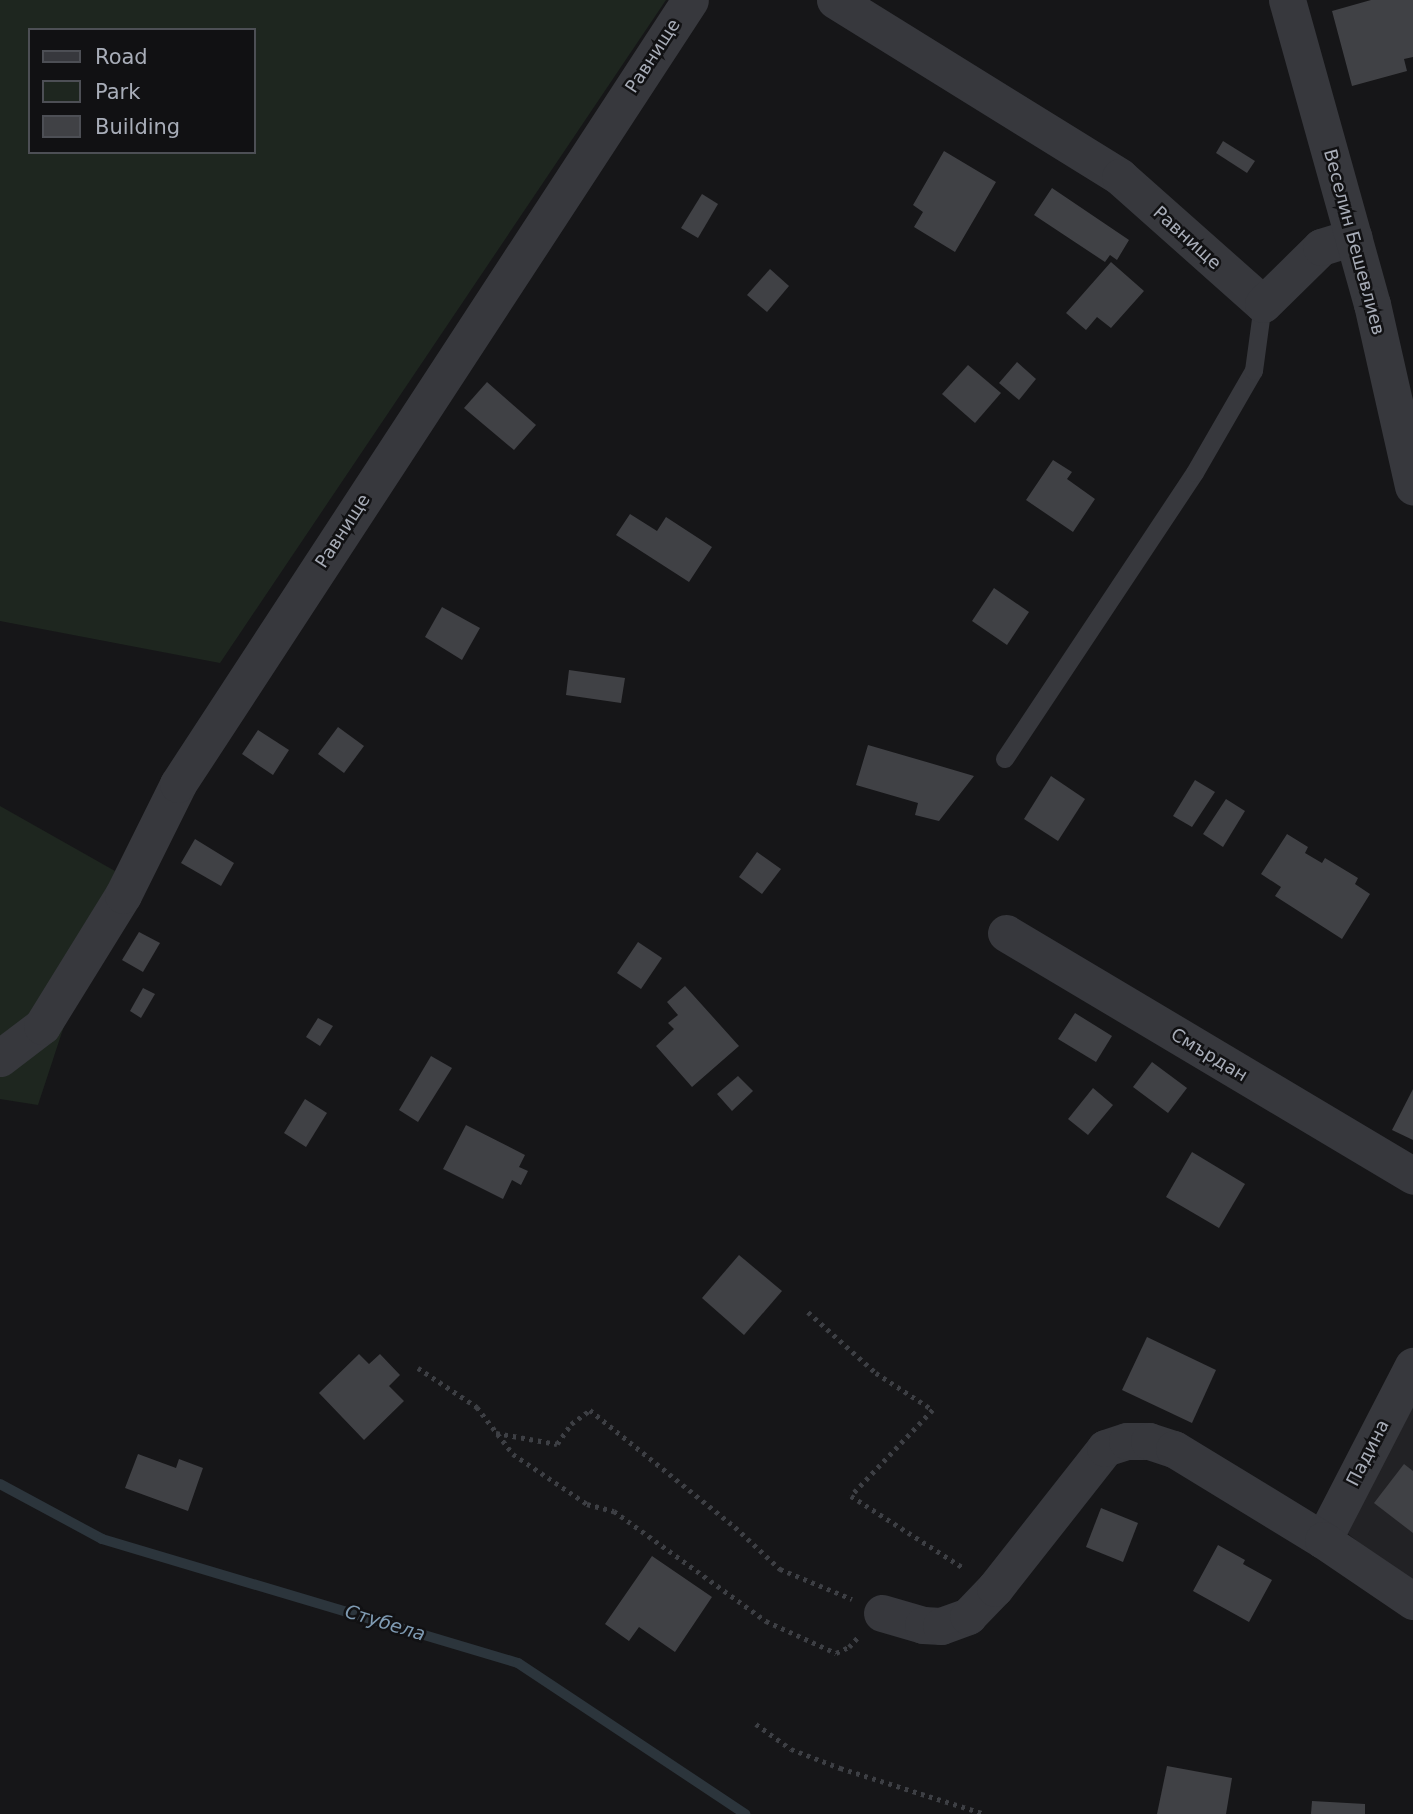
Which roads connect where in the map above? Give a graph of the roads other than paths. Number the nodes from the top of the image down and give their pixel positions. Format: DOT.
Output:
graph roads {
  1 [pos="690,0"];
  2 [pos="835,0"];
  3 [pos="1287,0"];
  4 [pos="1353,237"];
  5 [pos="1263,304"];
  6 [pos="1413,486"];
  7 [pos="1005,759"];
  8 [pos="1006,933"];
  9 [pos="0,1058"];
  10 [pos="1413,1176"];
  11 [pos="1413,1366"];
  12 [pos="1323,1540"];
  13 [pos="1413,1601"];
  14 [pos="882,1614"];
  1 -- 9 [label="street, Равнище"];
  2 -- 5 [label="street, Равнище"];
  3 -- 4 [label="street, Веселин Бешевлиев"];
  4 -- 5 [label="street"];
  4 -- 6 [label="street, Веселин Бешевлиев"];
  5 -- 7 [label="lane"];
  8 -- 10 [label="street, Смърдан"];
  11 -- 12 [label="street, Падина"];
  12 -- 13 [label="street"];
  12 -- 14 [label="street"];
}
